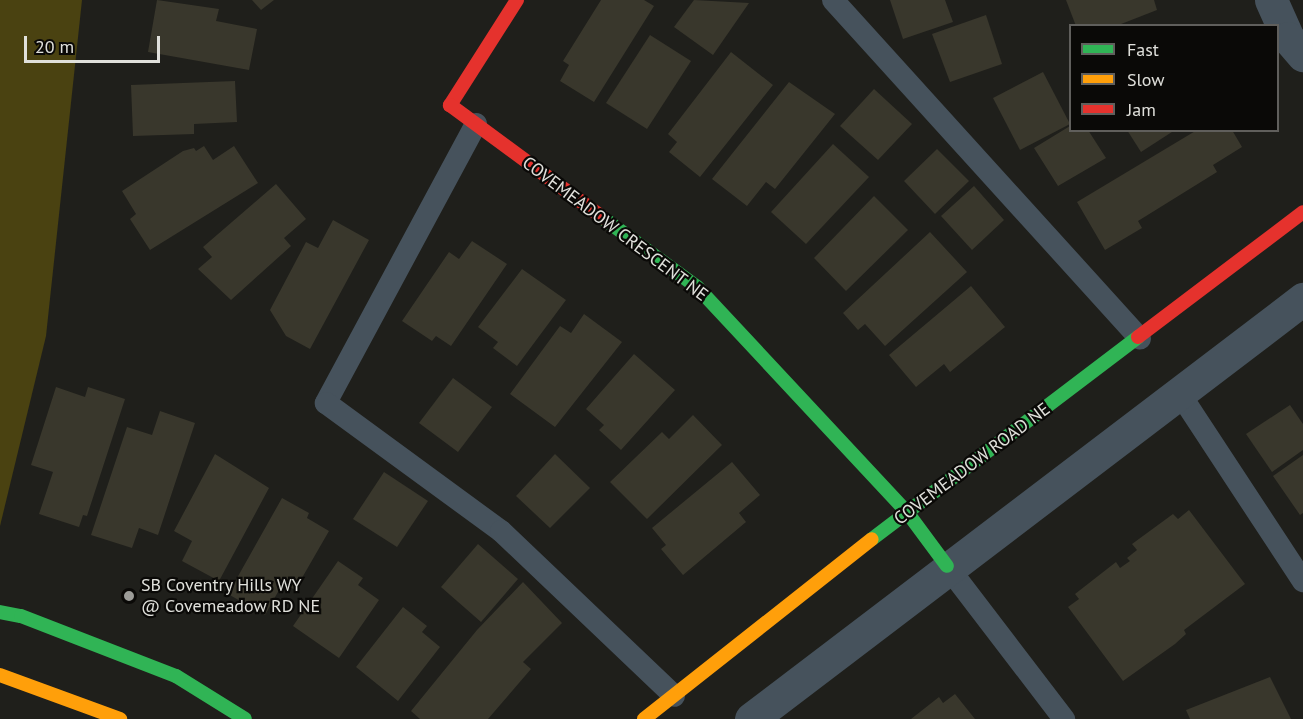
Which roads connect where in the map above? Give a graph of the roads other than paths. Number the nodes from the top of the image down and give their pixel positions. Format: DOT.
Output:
graph roads {
  1 [pos="517,0"];
  2 [pos="834,0"];
  3 [pos="1272,0"];
  4 [pos="1303,55"];
  5 [pos="476,124"];
  6 [pos="1303,212"];
  7 [pos="1303,299"];
  8 [pos="1140,338"];
  9 [pos="1180,394"];
  10 [pos="907,512"];
  11 [pos="947,566"];
  12 [pos="1303,581"];
  13 [pos="0,612"];
  14 [pos="0,675"];
  15 [pos="674,696"];
  16 [pos="120,719"];
  17 [pos="245,719"];
  18 [pos="644,719"];
  19 [pos="751,719"];
  20 [pos="1064,719"];
  1 -- 5 [label="street, COVEMEADOW CRESCENT NE"];
  2 -- 8 [label="lane"];
  3 -- 4 [label="street"];
  5 -- 10 [label="street, COVEMEADOW CRESCENT NE"];
  5 -- 15 [label="lane"];
  6 -- 8 [label="street, COVEMEADOW ROAD NE"];
  7 -- 9 [label="street"];
  8 -- 10 [label="street, COVEMEADOW ROAD NE"];
  9 -- 11 [label="street"];
  9 -- 12 [label="lane"];
  10 -- 11 [label="street, COVEMEADOW CRESCENT NE"];
  10 -- 15 [label="street, COVEMEADOW ROAD NE"];
  11 -- 19 [label="street"];
  11 -- 20 [label="lane"];
  13 -- 17 [label="street"];
  14 -- 16 [label="street"];
  15 -- 18 [label="street, COVEMEADOW ROAD NE"];
}
